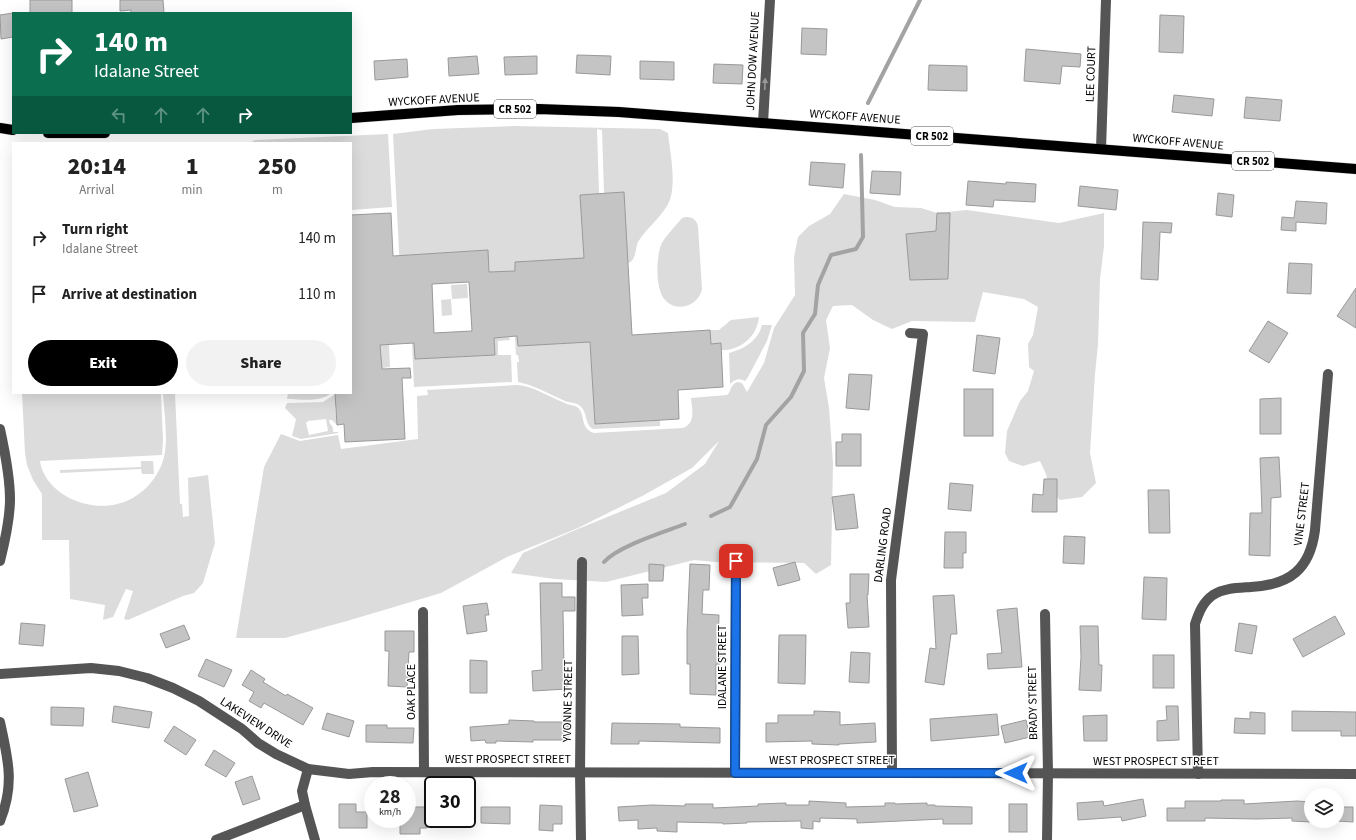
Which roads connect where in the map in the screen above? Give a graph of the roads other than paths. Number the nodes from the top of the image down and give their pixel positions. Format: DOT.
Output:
graph roads {
  1 [pos="770,0"];
  2 [pos="1106,0"];
  3 [pos="352,118"];
  4 [pos="763,123"];
  5 [pos="0,128"];
  6 [pos="12,130"];
  7 [pos="1101,149"];
  8 [pos="1356,169"];
  9 [pos="910,333"];
  10 [pos="1328,374"];
  11 [pos="0,429"];
  12 [pos="0,561"];
  13 [pos="736,561"];
  14 [pos="582,562"];
  15 [pos="423,612"];
  16 [pos="1045,614"];
  17 [pos="0,674"];
  18 [pos="0,722"];
  19 [pos="308,769"];
  20 [pos="424,772"];
  21 [pos="580,773"];
  22 [pos="735,773"];
  23 [pos="892,773"];
  24 [pos="1048,773"];
  25 [pos="1198,774"];
  26 [pos="1356,774"];
  27 [pos="305,806"];
  28 [pos="0,821"];
  29 [pos="216,840"];
  30 [pos="315,840"];
  31 [pos="581,840"];
  32 [pos="1047,840"];
  4 -- 1 [label="street, JOHN DOW AVENUE, one-way"];
  2 -- 7 [label="street, LEE COURT"];
  3 -- 4 [label="main road, WYCKOFF AVENUE / CR 502"];
  4 -- 7 [label="main road, WYCKOFF AVENUE / CR 502"];
  5 -- 6 [label="main road"];
  7 -- 8 [label="main road, WYCKOFF AVENUE / CR 502"];
  9 -- 23 [label="street, DARLING ROAD"];
  10 -- 25 [label="street, VINE STREET"];
  11 -- 12 [label="street"];
  13 -- 22 [label="street, IDALANE STREET"];
  14 -- 21 [label="street, YVONNE STREET"];
  15 -- 20 [label="street, OAK PLACE"];
  16 -- 24 [label="street, BRADY STREET"];
  17 -- 19 [label="street, LAKEVIEW DRIVE"];
  18 -- 28 [label="street"];
  19 -- 20 [label="street, WEST PROSPECT STREET"];
  19 -- 27 [label="street"];
  20 -- 21 [label="street, WEST PROSPECT STREET"];
  21 -- 22 [label="street, WEST PROSPECT STREET"];
  21 -- 31 [label="street, YVONNE STREET"];
  22 -- 23 [label="street, WEST PROSPECT STREET"];
  23 -- 24 [label="street, WEST PROSPECT STREET"];
  24 -- 25 [label="street, WEST PROSPECT STREET"];
  24 -- 32 [label="street, BRADY STREET"];
  25 -- 26 [label="street, WEST PROSPECT STREET"];
  27 -- 29 [label="street"];
  27 -- 30 [label="street"];
}
